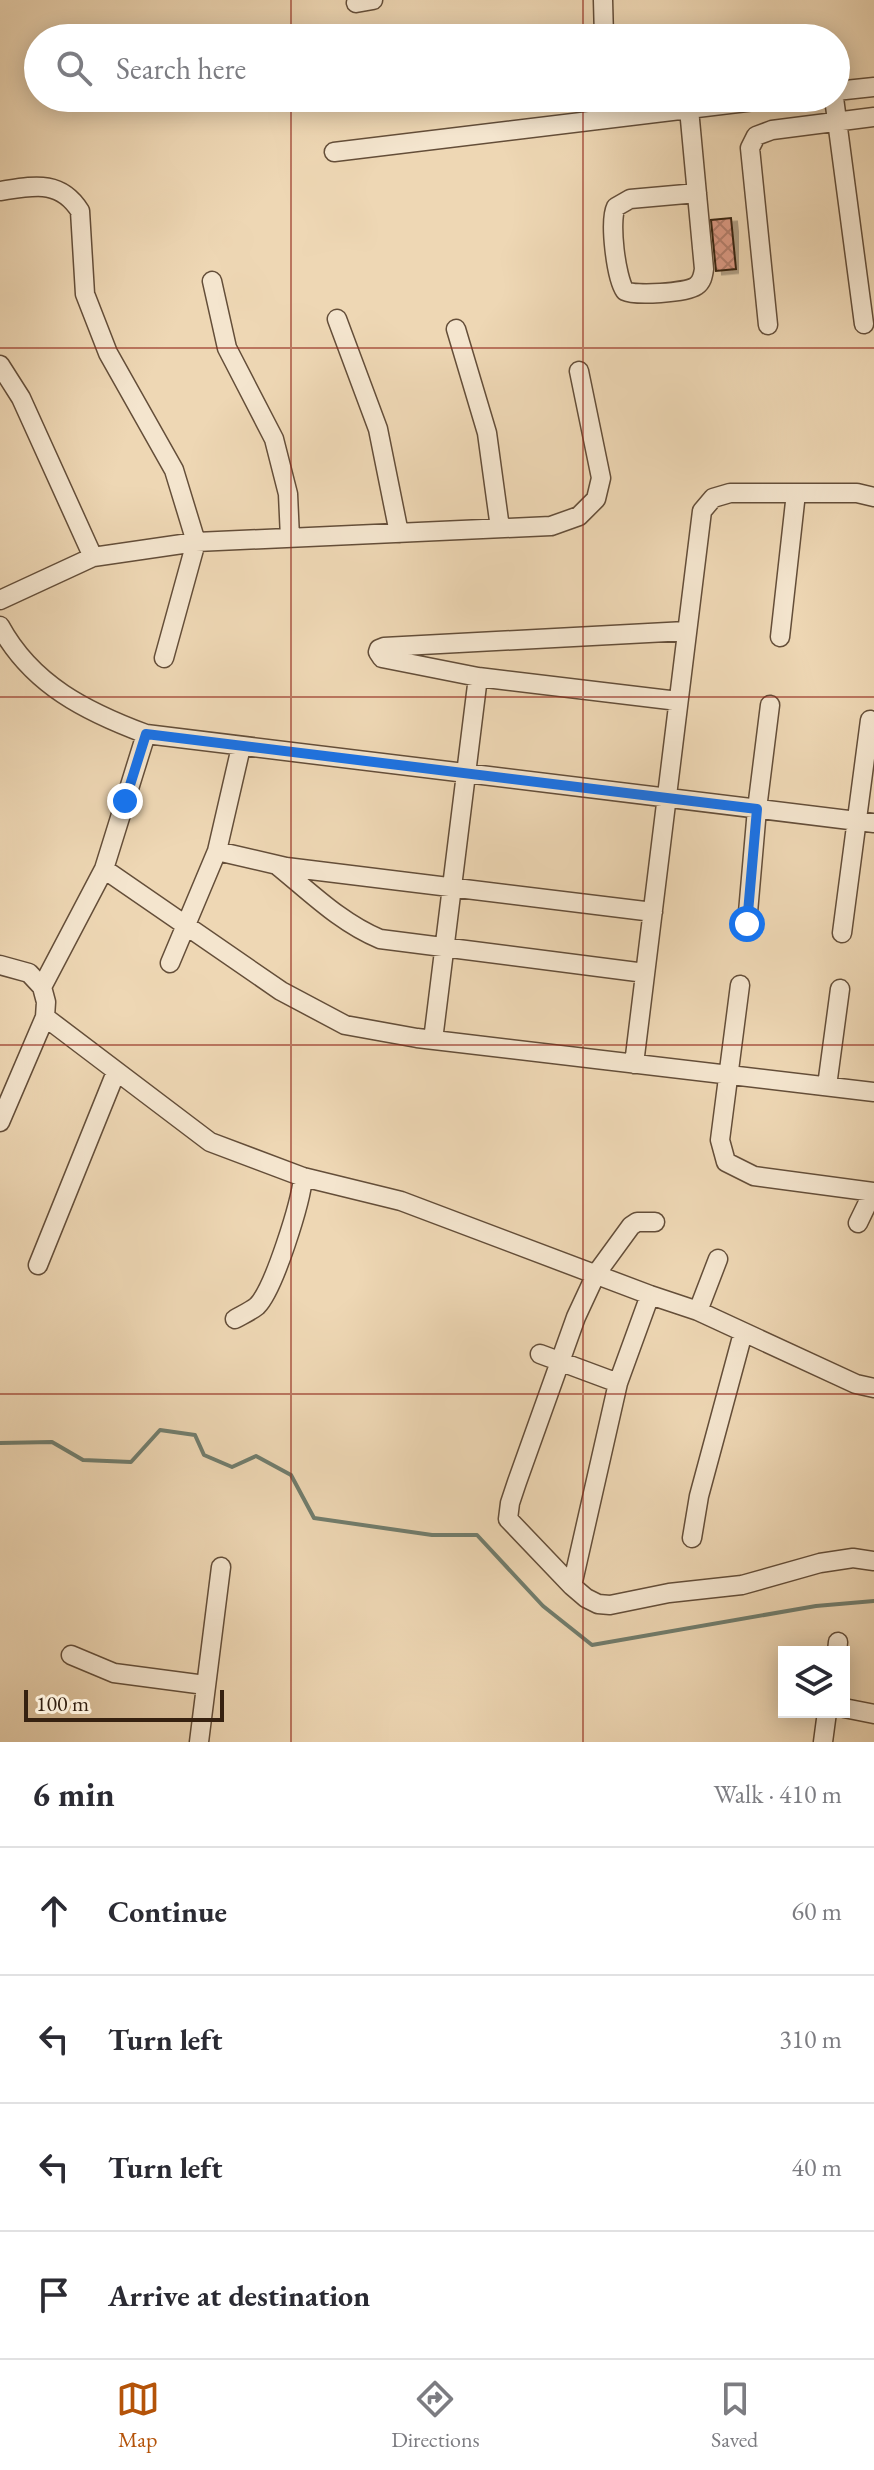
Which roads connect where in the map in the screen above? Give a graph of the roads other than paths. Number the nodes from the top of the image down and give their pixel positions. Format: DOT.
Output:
graph roads {
  1 [pos="603,0"];
  2 [pos="604,24"];
  3 [pos="874,87"];
  4 [pos="850,90"];
  5 [pos="608,112"];
  6 [pos="665,112"];
  7 [pos="689,112"];
  8 [pos="837,112"];
  9 [pos="874,117"];
  10 [pos="608,119"];
  11 [pos="838,120"];
  12 [pos="334,152"];
  13 [pos="0,191"];
  14 [pos="697,193"];
  15 [pos="212,281"];
  16 [pos="337,319"];
  17 [pos="864,324"];
  18 [pos="768,325"];
  19 [pos="456,329"];
  20 [pos="0,365"];
  21 [pos="579,371"];
  22 [pos="796,493"];
  23 [pos="874,497"];
  24 [pos="500,528"];
  25 [pos="399,533"];
  26 [pos="290,538"];
  27 [pos="196,542"];
  28 [pos="93,557"];
  29 [pos="0,600"];
  30 [pos="0,626"];
  31 [pos="686,631"];
  32 [pos="780,637"];
  33 [pos="164,658"];
  34 [pos="478,677"];
  35 [pos="678,701"];
  36 [pos="770,705"];
  37 [pos="870,720"];
  38 [pos="146,734"];
  39 [pos="241,747"];
  40 [pos="466,774"];
  41 [pos="667,798"];
  42 [pos="757,809"];
  43 [pos="866,822"];
  44 [pos="217,851"];
  45 [pos="276,864"];
  46 [pos="104,869"];
  47 [pos="452,887"];
  48 [pos="653,912"];
  49 [pos="747,924"];
  50 [pos="185,925"];
  51 [pos="842,933"];
  52 [pos="444,947"];
  53 [pos="170,963"];
  54 [pos="0,965"];
  55 [pos="645,973"];
  56 [pos="740,985"];
  57 [pos="42,987"];
  58 [pos="840,989"];
  59 [pos="45,1017"];
  60 [pos="433,1040"];
  61 [pos="634,1064"];
  62 [pos="116,1072"];
  63 [pos="729,1075"];
  64 [pos="827,1086"];
  65 [pos="874,1092"];
  66 [pos="0,1122"];
  67 [pos="303,1177"];
  68 [pos="873,1192"];
  69 [pos="655,1222"];
  70 [pos="858,1223"];
  71 [pos="718,1259"];
  72 [pos="38,1265"];
  73 [pos="596,1274"];
  74 [pos="650,1295"];
  75 [pos="698,1311"];
  76 [pos="235,1319"];
  77 [pos="743,1333"];
  78 [pos="540,1354"];
  79 [pos="562,1362"];
  80 [pos="618,1383"];
  81 [pos="874,1388"];
  82 [pos="692,1538"];
  83 [pos="874,1561"];
  84 [pos="221,1567"];
  85 [pos="572,1586"];
  86 [pos="71,1655"];
  87 [pos="205,1685"];
  88 [pos="850,1709"];
  89 [pos="874,1714"];
  90 [pos="826,1718"];
  91 [pos="199,1742"];
  92 [pos="823,1742"];
  1 -- 2 [label="street"];
  3 -- 4 [label="street"];
  5 -- 10 [label="street"];
  6 -- 10 [label="street"];
  7 -- 14 [label="street"];
  8 -- 11 [label="street"];
  9 -- 11 [label="street"];
  10 -- 12 [label="street"];
  11 -- 17 [label="street"];
  11 -- 18 [label="street"];
  13 -- 27 [label="street"];
  14 -- 14 [label="street"];
  15 -- 26 [label="street"];
  16 -- 25 [label="street"];
  19 -- 24 [label="street"];
  20 -- 28 [label="street"];
  21 -- 24 [label="street"];
  22 -- 23 [label="street"];
  22 -- 31 [label="street"];
  22 -- 32 [label="street"];
  24 -- 25 [label="street"];
  25 -- 26 [label="street"];
  26 -- 27 [label="street"];
  27 -- 28 [label="street"];
  27 -- 33 [label="street"];
  28 -- 29 [label="street"];
  30 -- 38 [label="street"];
  31 -- 34 [label="street"];
  31 -- 35 [label="street"];
  34 -- 35 [label="street"];
  34 -- 40 [label="street"];
  35 -- 41 [label="street"];
  36 -- 42 [label="street"];
  37 -- 43 [label="street"];
  38 -- 39 [label="street"];
  38 -- 46 [label="street"];
  39 -- 40 [label="street"];
  39 -- 44 [label="street"];
  40 -- 41 [label="street"];
  40 -- 47 [label="street"];
  41 -- 42 [label="street"];
  41 -- 48 [label="street"];
  42 -- 43 [label="street"];
  42 -- 49 [label="street"];
  43 -- 51 [label="street"];
  44 -- 45 [label="street"];
  44 -- 50 [label="street"];
  45 -- 47 [label="street"];
  45 -- 52 [label="street"];
  46 -- 50 [label="street"];
  46 -- 57 [label="street"];
  47 -- 48 [label="street"];
  47 -- 52 [label="street"];
  48 -- 55 [label="street"];
  50 -- 53 [label="street"];
  50 -- 60 [label="street"];
  52 -- 55 [label="street"];
  52 -- 60 [label="street"];
  54 -- 57 [label="street"];
  55 -- 61 [label="street"];
  56 -- 63 [label="street"];
  57 -- 59 [label="street"];
  58 -- 64 [label="street"];
  59 -- 62 [label="street"];
  59 -- 66 [label="street"];
  60 -- 61 [label="street"];
  61 -- 63 [label="street"];
  62 -- 67 [label="street"];
  62 -- 72 [label="street"];
  63 -- 64 [label="street"];
  63 -- 68 [label="street"];
  64 -- 65 [label="street"];
  67 -- 73 [label="street"];
  67 -- 76 [label="street"];
  68 -- 70 [label="street"];
  69 -- 73 [label="street"];
  71 -- 75 [label="street"];
  73 -- 74 [label="street"];
  73 -- 79 [label="street"];
  74 -- 75 [label="street"];
  74 -- 80 [label="street"];
  75 -- 77 [label="street"];
  77 -- 81 [label="street"];
  77 -- 82 [label="street"];
  78 -- 79 [label="street"];
  79 -- 80 [label="street"];
  79 -- 85 [label="street"];
  80 -- 85 [label="street"];
  83 -- 85 [label="street"];
  84 -- 87 [label="street"];
  86 -- 87 [label="street"];
  87 -- 91 [label="street"];
  88 -- 89 [label="street"];
  90 -- 92 [label="street"];
}
